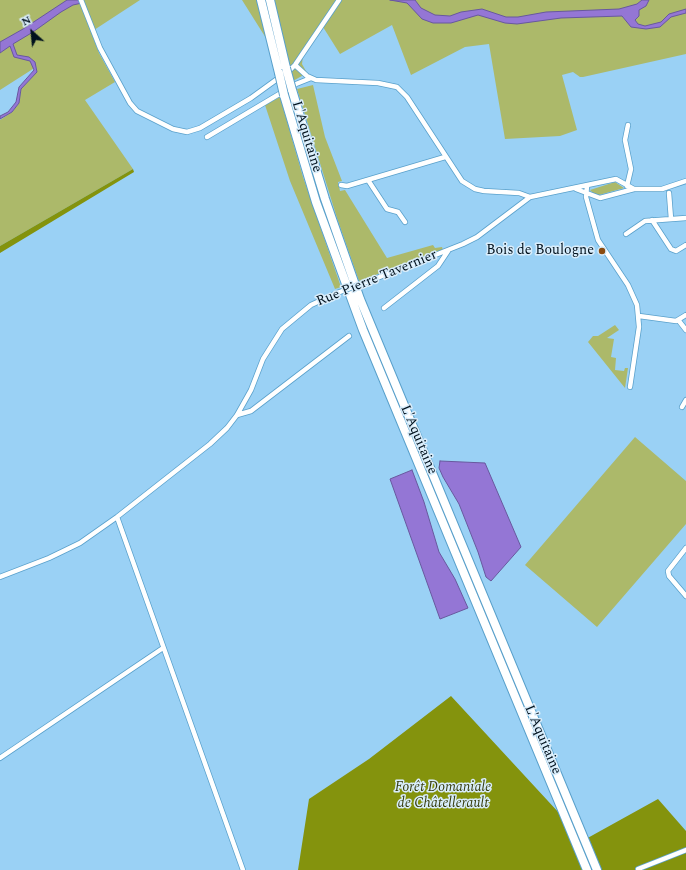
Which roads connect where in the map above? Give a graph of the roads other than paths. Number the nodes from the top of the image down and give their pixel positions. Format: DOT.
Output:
graph roads {
  1 [pos="261,0"];
  2 [pos="270,0"];
  3 [pos="339,0"];
  4 [pos="82,2"];
  5 [pos="295,65"];
  6 [pos="311,78"];
  7 [pos="628,125"];
  8 [pos="207,137"];
  9 [pos="445,158"];
  10 [pos="368,180"];
  11 [pos="686,181"];
  12 [pos="627,184"];
  13 [pos="341,185"];
  14 [pos="587,186"];
  15 [pos="575,189"];
  16 [pos="634,189"];
  17 [pos="625,191"];
  18 [pos="586,193"];
  19 [pos="669,194"];
  20 [pos="530,197"];
  21 [pos="686,218"];
  22 [pos="671,219"];
  23 [pos="652,220"];
  24 [pos="405,222"];
  25 [pos="626,234"];
  26 [pos="686,245"];
  27 [pos="448,251"];
  28 [pos="384,308"];
  29 [pos="686,315"];
  30 [pos="639,316"];
  31 [pos="679,321"];
  32 [pos="686,330"];
  33 [pos="349,336"];
  34 [pos="630,388"];
  35 [pos="686,400"];
  36 [pos="682,407"];
  37 [pos="237,415"];
  38 [pos="117,517"];
  39 [pos="686,548"];
  40 [pos="0,577"];
  41 [pos="686,596"];
  42 [pos="163,648"];
  43 [pos="0,758"];
  44 [pos="686,850"];
  45 [pos="638,869"];
  46 [pos="243,870"];
  47 [pos="587,870"];
  48 [pos="597,870"];
  1 -- 47 [label="highway, L'Aquitaine, bridge"];
  2 -- 48 [label="highway, L'Aquitaine, bridge"];
  3 -- 5 [label="street"];
  4 -- 5 [label="street"];
  5 -- 6 [label="street"];
  6 -- 8 [label="street"];
  6 -- 9 [label="street"];
  7 -- 12 [label="street"];
  9 -- 10 [label="street"];
  9 -- 20 [label="street"];
  10 -- 13 [label="street"];
  10 -- 24 [label="street"];
  11 -- 16 [label="street"];
  12 -- 14 [label="street, Rue Pierre Tavernier"];
  12 -- 16 [label="street, Rue Pierre Tavernier"];
  12 -- 17 [label="street"];
  14 -- 15 [label="street, Rue Pierre Tavernier"];
  14 -- 18 [label="street"];
  15 -- 18 [label="street"];
  15 -- 20 [label="street, Rue Pierre Tavernier"];
  16 -- 17 [label="street"];
  17 -- 18 [label="street"];
  18 -- 30 [label="street"];
  19 -- 22 [label="street"];
  20 -- 27 [label="street, Rue Pierre Tavernier"];
  21 -- 22 [label="street"];
  22 -- 23 [label="street"];
  23 -- 25 [label="street"];
  23 -- 26 [label="street"];
  27 -- 28 [label="street"];
  27 -- 37 [label="street, Rue Pierre Tavernier, bridge"];
  29 -- 31 [label="street"];
  30 -- 31 [label="street"];
  30 -- 34 [label="street"];
  31 -- 32 [label="street"];
  33 -- 37 [label="street"];
  35 -- 36 [label="street"];
  37 -- 38 [label="street, Rue Pierre Tavernier"];
  38 -- 40 [label="street, Rue Pierre Tavernier"];
  38 -- 42 [label="street"];
  39 -- 41 [label="street"];
  42 -- 43 [label="street"];
  42 -- 46 [label="street"];
  44 -- 45 [label="street"];
}
